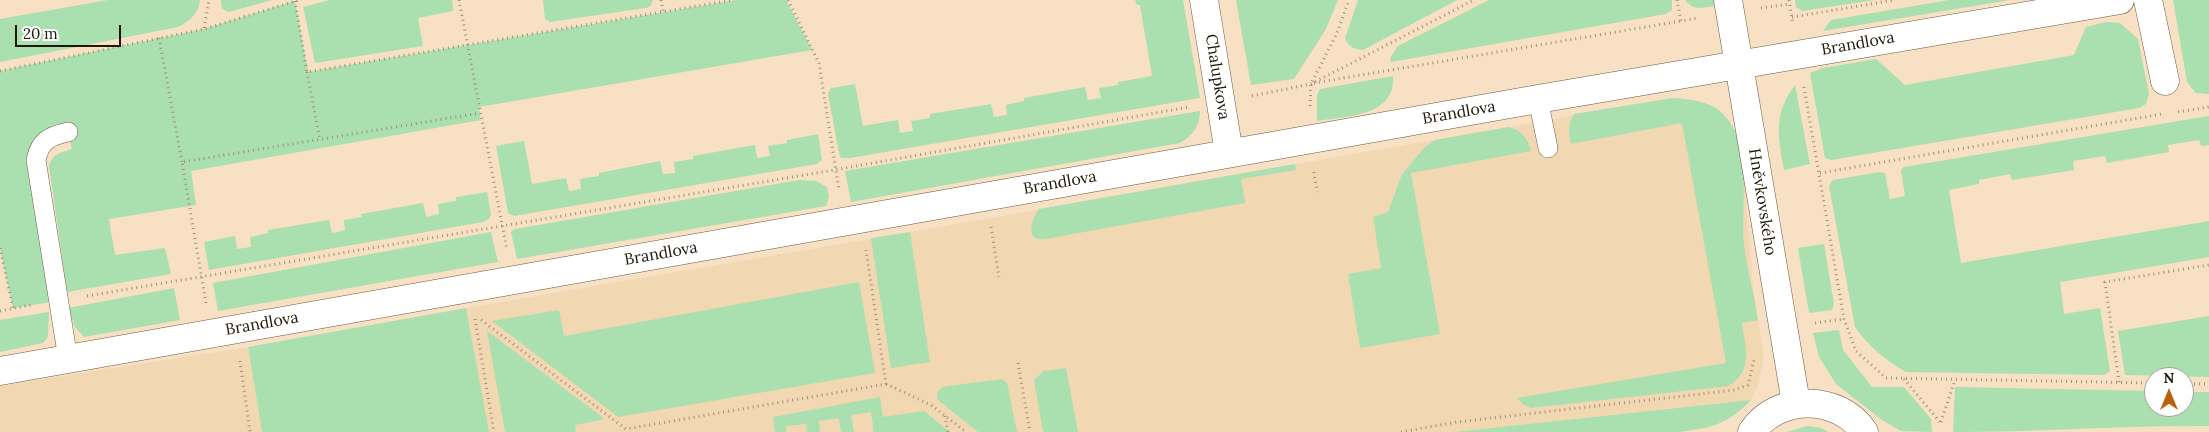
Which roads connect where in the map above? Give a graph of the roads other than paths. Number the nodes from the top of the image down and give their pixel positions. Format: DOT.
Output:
graph roads {
  1 [pos="1204,0"];
  2 [pos="1728,0"];
  3 [pos="2120,0"];
  4 [pos="2148,0"];
  5 [pos="1739,66"];
  6 [pos="2165,80"];
  7 [pos="1538,99"];
  8 [pos="68,132"];
  9 [pos="1548,148"];
  10 [pos="1229,153"];
  11 [pos="68,359"];
  12 [pos="0,371"];
  13 [pos="1796,403"];
  14 [pos="1752,432"];
  15 [pos="1864,432"];
  1 -- 10 [label="street, Chalupkova"];
  2 -- 5 [label="street, Hněvkovského"];
  3 -- 5 [label="street, Brandlova"];
  4 -- 6 [label="street"];
  5 -- 7 [label="street, Brandlova"];
  5 -- 13 [label="street, Hněvkovského"];
  7 -- 9 [label="lane"];
  7 -- 10 [label="street, Brandlova"];
  8 -- 11 [label="lane"];
  10 -- 11 [label="street, Brandlova"];
  11 -- 12 [label="street, Brandlova"];
  13 -- 14 [label="street"];
  13 -- 15 [label="street"];
}
